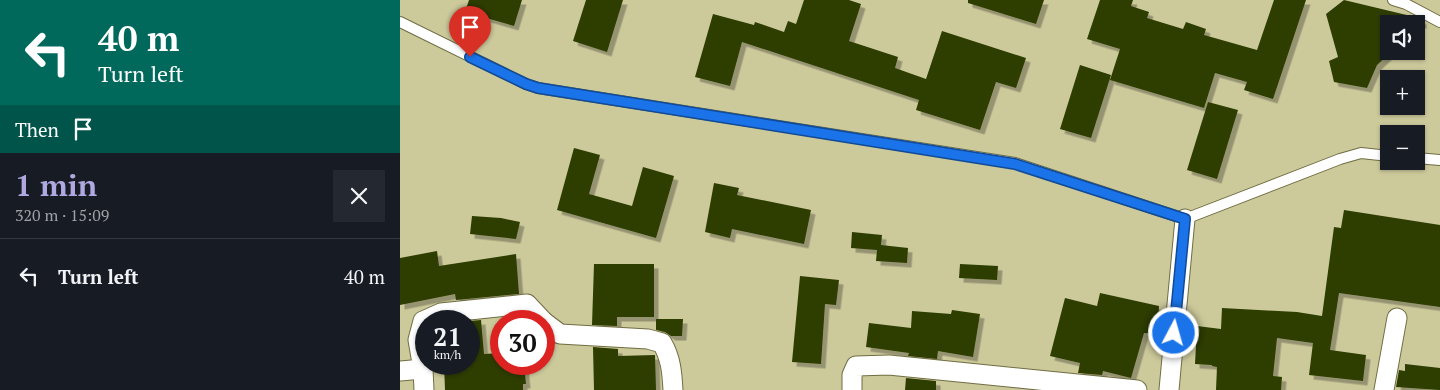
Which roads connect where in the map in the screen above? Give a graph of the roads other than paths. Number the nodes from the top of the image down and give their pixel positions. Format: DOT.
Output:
graph roads {
  1 [pos="1393,0"];
  2 [pos="400,22"];
  3 [pos="1440,22"];
  4 [pos="1380,155"];
  5 [pos="1425,159"];
  6 [pos="1440,160"];
  7 [pos="1185,219"];
  8 [pos="469,310"];
  9 [pos="532,310"];
  10 [pos="1398,318"];
  11 [pos="555,330"];
  12 [pos="415,370"];
  13 [pos="400,371"];
  14 [pos="423,375"];
  15 [pos="424,390"];
  16 [pos="672,390"];
  17 [pos="852,390"];
  18 [pos="1137,390"];
  19 [pos="1169,390"];
  20 [pos="1384,390"];
  1 -- 3 [label="lane"];
  2 -- 7 [label="lane"];
  4 -- 7 [label="lane"];
  5 -- 6 [label="lane"];
  7 -- 19 [label="street"];
  8 -- 9 [label="street"];
  10 -- 20 [label="street"];
  11 -- 16 [label="street"];
  12 -- 13 [label="street"];
  14 -- 15 [label="street"];
  17 -- 18 [label="street"];
}
